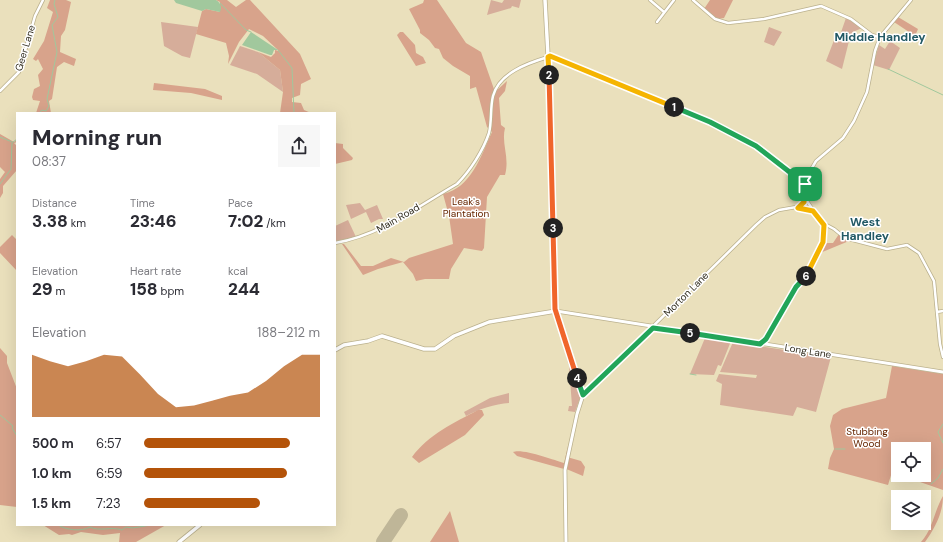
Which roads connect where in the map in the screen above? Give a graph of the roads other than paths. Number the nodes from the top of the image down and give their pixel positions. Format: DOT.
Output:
graph roads {
  1 [pos="43,0"];
  2 [pos="545,0"];
  3 [pos="650,0"];
  4 [pos="674,0"];
  5 [pos="693,0"];
  6 [pos="911,0"];
  7 [pos="664,12"];
  8 [pos="657,22"];
  9 [pos="874,36"];
  10 [pos="880,37"];
  11 [pos="876,45"];
  12 [pos="548,57"];
  13 [pos="0,91"];
  14 [pos="805,184"];
  15 [pos="805,198"];
  16 [pos="798,208"];
  17 [pos="813,211"];
  18 [pos="824,225"];
  19 [pos="336,243"];
  20 [pos="556,311"];
  21 [pos="943,311"];
  22 [pos="937,312"];
  23 [pos="653,328"];
  24 [pos="766,339"];
  25 [pos="760,344"];
  26 [pos="766,345"];
  27 [pos="336,349"];
  28 [pos="943,356"];
  29 [pos="943,372"];
  30 [pos="583,395"];
  31 [pos="199,526"];
  32 [pos="180,542"];
  33 [pos="566,542"];
  1 -- 13 [label="street, Geer Lane"];
  2 -- 12 [label="main road"];
  3 -- 7 [label="street"];
  4 -- 7 [label="street"];
  5 -- 9 [label="street"];
  6 -- 10 [label="street"];
  7 -- 8 [label="street"];
  9 -- 10 [label="street"];
  9 -- 11 [label="street"];
  10 -- 11 [label="street"];
  11 -- 14 [label="street"];
  12 -- 14 [label="street"];
  12 -- 19 [label="street, Main Road"];
  12 -- 20 [label="main road"];
  14 -- 15 [label="street"];
  15 -- 16 [label="street"];
  15 -- 17 [label="street"];
  16 -- 17 [label="street, Morton Lane"];
  16 -- 23 [label="street, Morton Lane"];
  17 -- 18 [label="street"];
  18 -- 22 [label="street"];
  18 -- 24 [label="street"];
  20 -- 23 [label="street, Long Lane"];
  20 -- 27 [label="main road"];
  20 -- 30 [label="street"];
  21 -- 22 [label="street"];
  22 -- 28 [label="street"];
  23 -- 25 [label="street, Long Lane"];
  23 -- 30 [label="street, Morton Lane"];
  24 -- 25 [label="street"];
  24 -- 26 [label="street"];
  25 -- 26 [label="street, Long Lane"];
  26 -- 29 [label="street, Long Lane"];
  30 -- 33 [label="street"];
  31 -- 32 [label="main road"];
}
